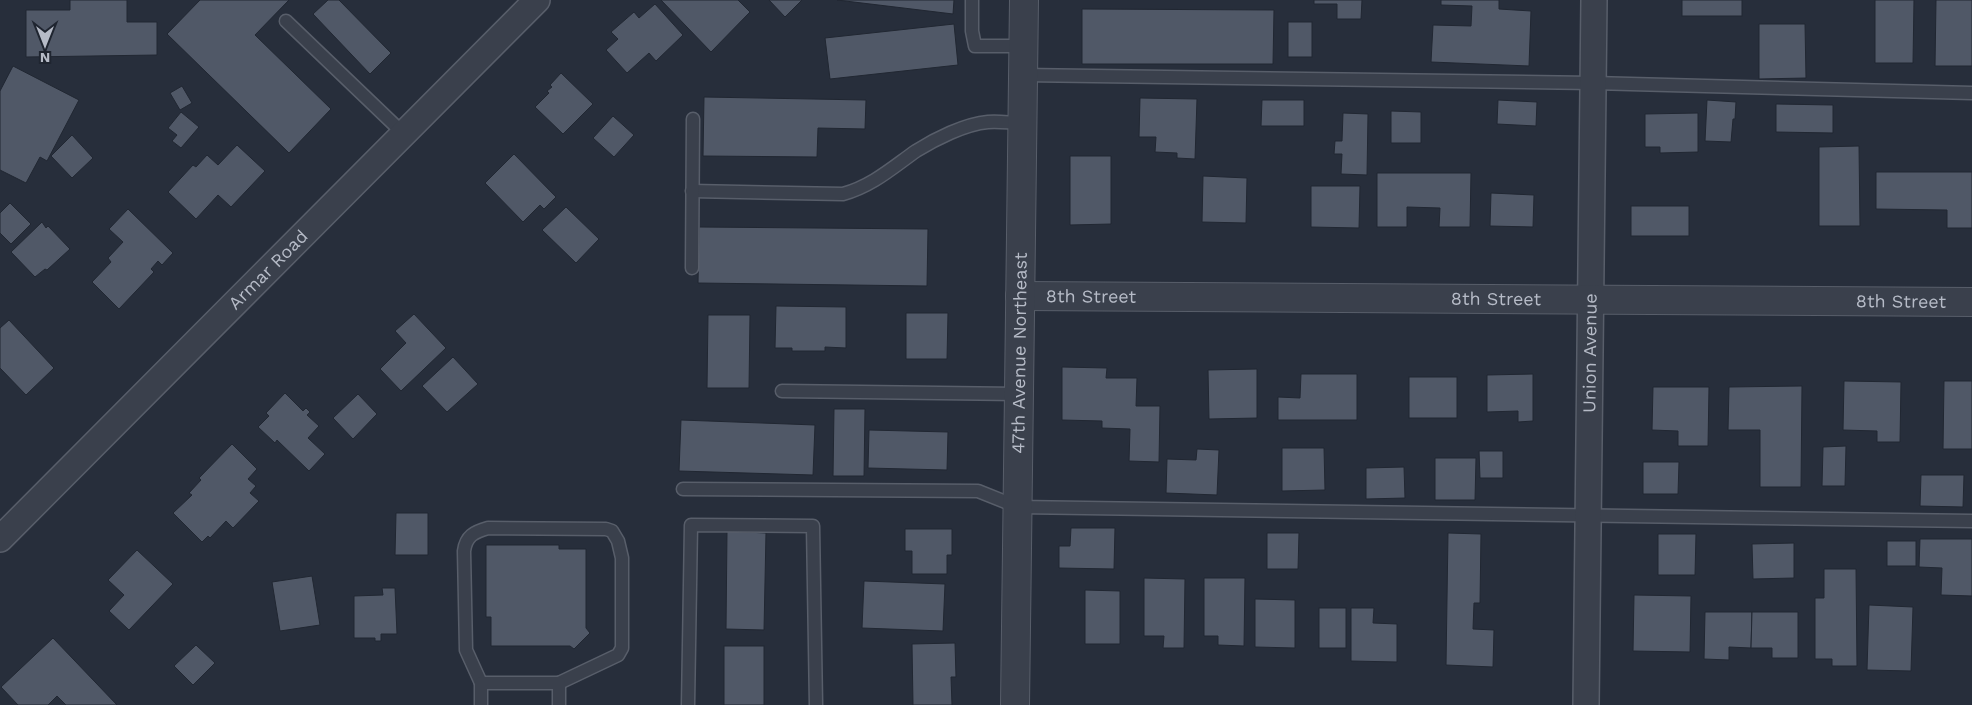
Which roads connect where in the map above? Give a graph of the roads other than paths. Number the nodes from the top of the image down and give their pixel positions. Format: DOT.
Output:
graph roads {
  1 [pos="972,0"];
  2 [pos="1024,0"];
  3 [pos="1594,0"];
  4 [pos="532,2"];
  5 [pos="286,21"];
  6 [pos="1023,46"];
  7 [pos="1023,75"];
  8 [pos="1593,83"];
  9 [pos="1972,94"];
  10 [pos="693,119"];
  11 [pos="1022,123"];
  12 [pos="404,134"];
  13 [pos="692,191"];
  14 [pos="692,268"];
  15 [pos="1020,296"];
  16 [pos="1591,298"];
  17 [pos="1972,302"];
  18 [pos="782,390"];
  19 [pos="1019,394"];
  20 [pos="683,489"];
  21 [pos="1018,507"];
  22 [pos="1588,516"];
  23 [pos="1972,521"];
  24 [pos="0,539"];
  25 [pos="481,683"];
  26 [pos="559,683"];
  27 [pos="481,705"];
  28 [pos="559,705"];
  29 [pos="688,705"];
  30 [pos="816,705"];
  31 [pos="1015,705"];
  32 [pos="1586,705"];
  1 -- 6 [label="lane"];
  2 -- 6 [label="street, 47th Avenue Northeast"];
  3 -- 8 [label="street, Union Avenue"];
  4 -- 12 [label="street, Armar Road"];
  5 -- 12 [label="lane"];
  6 -- 7 [label="street, 47th Avenue Northeast"];
  7 -- 8 [label="lane"];
  7 -- 11 [label="street, 47th Avenue Northeast"];
  8 -- 9 [label="lane"];
  8 -- 16 [label="street, Union Avenue"];
  10 -- 13 [label="lane"];
  11 -- 13 [label="lane"];
  11 -- 15 [label="street, 47th Avenue Northeast"];
  12 -- 24 [label="street, Armar Road"];
  13 -- 14 [label="lane"];
  15 -- 16 [label="street, 8th Street"];
  15 -- 19 [label="street, 47th Avenue Northeast"];
  16 -- 17 [label="street, 8th Street"];
  16 -- 22 [label="street, Union Avenue"];
  18 -- 19 [label="lane"];
  19 -- 21 [label="street, 47th Avenue Northeast"];
  20 -- 21 [label="lane"];
  21 -- 22 [label="lane"];
  21 -- 31 [label="street, 47th Avenue Northeast"];
  22 -- 23 [label="lane"];
  22 -- 32 [label="street, Union Avenue"];
  25 -- 26 [label="lane"];
  25 -- 26 [label="lane"];
  25 -- 27 [label="lane"];
  26 -- 28 [label="lane"];
  29 -- 30 [label="lane"];
}
